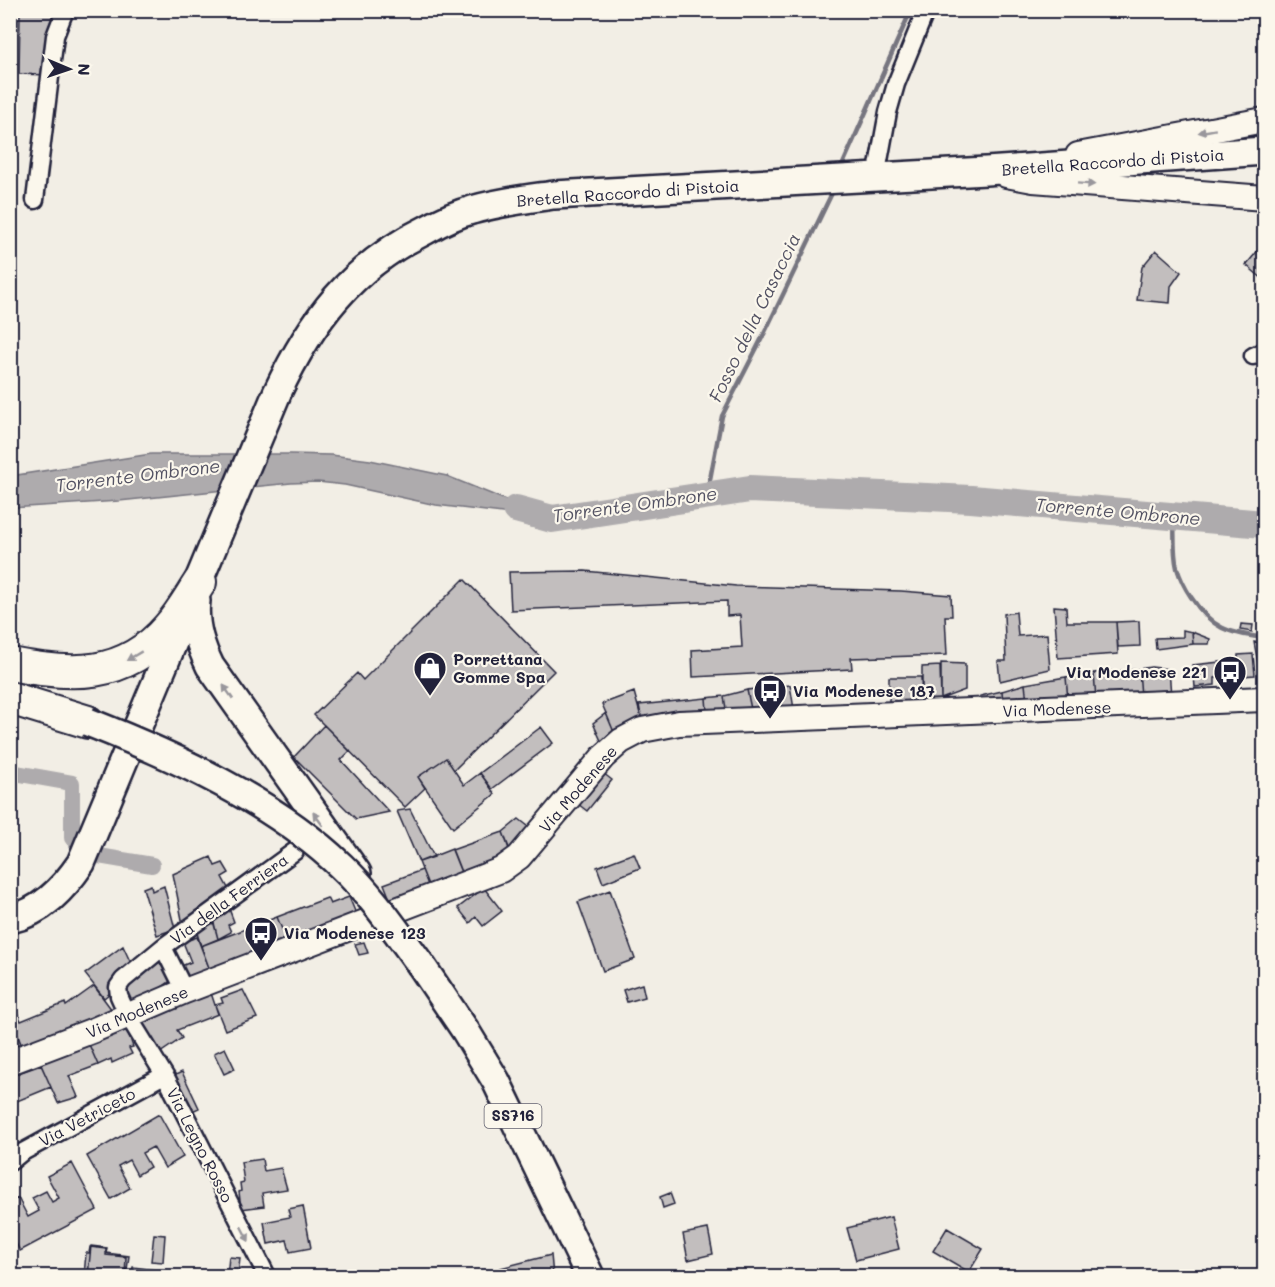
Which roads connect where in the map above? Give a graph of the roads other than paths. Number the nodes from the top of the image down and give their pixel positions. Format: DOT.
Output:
graph roads {
  1 [pos="65,10"];
  2 [pos="926,10"];
  3 [pos="1264,120"];
  4 [pos="1264,151"];
  5 [pos="1051,165"];
  6 [pos="986,171"];
  7 [pos="876,177"];
  8 [pos="1264,198"];
  9 [pos="35,200"];
  10 [pos="200,582"];
  11 [pos="10,664"];
  12 [pos="10,698"];
  13 [pos="1264,699"];
  14 [pos="10,710"];
  15 [pos="88,722"];
  16 [pos="295,850"];
  17 [pos="375,903"];
  18 [pos="10,919"];
  19 [pos="163,947"];
  20 [pos="185,991"];
  21 [pos="128,1016"];
  22 [pos="10,1062"];
  23 [pos="164,1075"];
  24 [pos="10,1162"];
  25 [pos="267,1276"];
  26 [pos="590,1276"];
  1 -- 9 [label="street"];
  2 -- 7 [label="street"];
  3 -- 5 [label="street, one-way"];
  4 -- 5 [label="main road, Bretella Raccordo di Pistoia"];
  5 -- 6 [label="main road, Bretella Raccordo di Pistoia"];
  6 -- 7 [label="main road, Bretella Raccordo di Pistoia"];
  6 -- 8 [label="street, one-way"];
  7 -- 10 [label="main road, Bretella Raccordo di Pistoia"];
  10 -- 11 [label="highway, one-way"];
  17 -- 10 [label="main road, one-way, bridge"];
  10 -- 18 [label="main road"];
  12 -- 15 [label="highway, SS716"];
  13 -- 20 [label="street, Via Modenese"];
  14 -- 15 [label="main road"];
  15 -- 17 [label="main road, SS716, bridge"];
  16 -- 19 [label="street, Via della Ferriera"];
  17 -- 26 [label="main road, SS716, bridge"];
  19 -- 20 [label="street, Via della Ferriera"];
  19 -- 21 [label="street, Via della Ferriera"];
  20 -- 21 [label="street, Via Modenese"];
  21 -- 22 [label="street, Via Modenese"];
  21 -- 23 [label="street, Via Legno Rosso"];
  23 -- 24 [label="street, Via Vetriceto"];
  23 -- 25 [label="street, Via Legno Rosso, one-way"];
}
